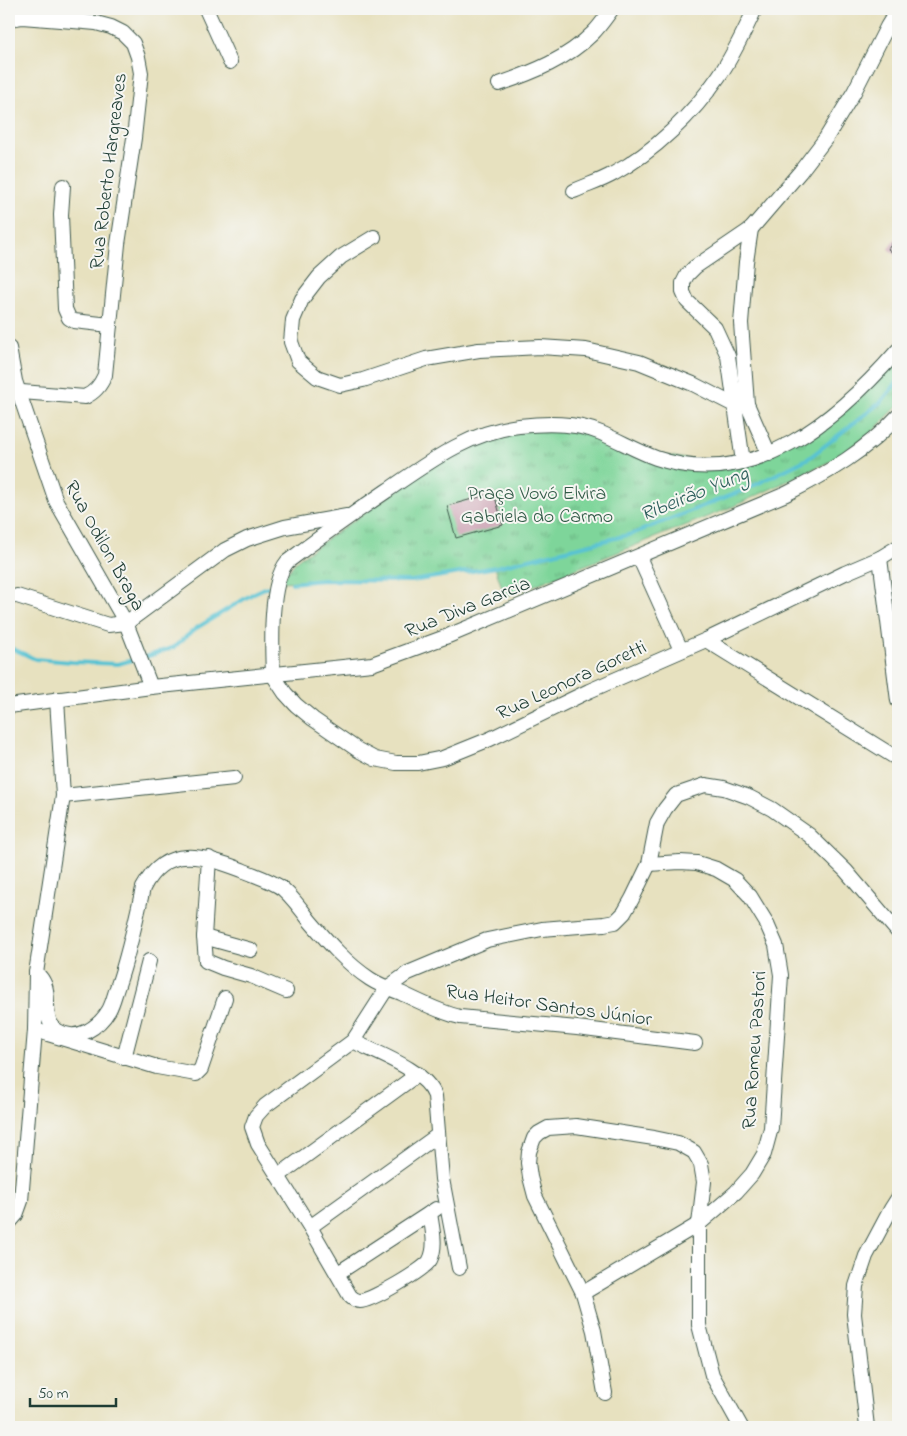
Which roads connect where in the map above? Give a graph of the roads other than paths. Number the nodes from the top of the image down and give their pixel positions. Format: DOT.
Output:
graph roads {
  1 [pos="206,9"];
  2 [pos="612,9"];
  3 [pos="755,9"];
  4 [pos="898,9"];
  5 [pos="9,19"];
  6 [pos="230,62"];
  7 [pos="499,84"];
  8 [pos="63,186"];
  9 [pos="574,191"];
  10 [pos="751,229"];
  11 [pos="374,237"];
  12 [pos="721,250"];
  13 [pos="746,262"];
  14 [pos="741,323"];
  15 [pos="110,325"];
  16 [pos="716,328"];
  17 [pos="9,348"];
  18 [pos="898,350"];
  19 [pos="14,392"];
  20 [pos="740,404"];
  21 [pos="898,416"];
  22 [pos="769,454"];
  23 [pos="743,462"];
  24 [pos="350,515"];
  25 [pos="898,547"];
  26 [pos="638,557"];
  27 [pos="880,558"];
  28 [pos="17,596"];
  29 [pos="126,623"];
  30 [pos="706,640"];
  31 [pos="681,650"];
  32 [pos="273,675"];
  33 [pos="151,687"];
  34 [pos="57,699"];
  35 [pos="898,700"];
  36 [pos="9,706"];
  37 [pos="898,759"];
  38 [pos="234,778"];
  39 [pos="63,796"];
  40 [pos="209,858"];
  41 [pos="649,864"];
  42 [pos="898,932"];
  43 [pos="204,937"];
  44 [pos="251,950"];
  45 [pos="149,961"];
  46 [pos="36,973"];
  47 [pos="387,988"];
  48 [pos="286,991"];
  49 [pos="225,998"];
  50 [pos="35,1030"];
  51 [pos="353,1041"];
  52 [pos="695,1043"];
  53 [pos="124,1058"];
  54 [pos="418,1074"];
  55 [pos="438,1136"];
  56 [pos="278,1176"];
  57 [pos="898,1198"];
  58 [pos="447,1202"];
  59 [pos="430,1214"];
  60 [pos="9,1223"];
  61 [pos="699,1224"];
  62 [pos="310,1227"];
  63 [pos="459,1268"];
  64 [pos="338,1273"];
  65 [pos="583,1293"];
  66 [pos="605,1393"];
  67 [pos="741,1427"];
  68 [pos="867,1427"];
  1 -- 6 [label="street"];
  2 -- 7 [label="street"];
  3 -- 9 [label="street"];
  4 -- 10 [label="street"];
  5 -- 15 [label="street, Rua Roberto Hargreaves"];
  8 -- 15 [label="street"];
  10 -- 12 [label="street"];
  10 -- 13 [label="street"];
  11 -- 20 [label="street"];
  12 -- 13 [label="street"];
  12 -- 16 [label="street"];
  13 -- 14 [label="street"];
  14 -- 16 [label="street"];
  14 -- 20 [label="street"];
  15 -- 19 [label="street, Rua Roberto Hargreaves"];
  16 -- 20 [label="street"];
  17 -- 19 [label="street"];
  18 -- 22 [label="street"];
  19 -- 29 [label="street, Rua Odilon Braga"];
  20 -- 22 [label="street"];
  20 -- 23 [label="street"];
  21 -- 26 [label="street, Rua Diva Garcia"];
  22 -- 23 [label="street"];
  23 -- 24 [label="street"];
  24 -- 29 [label="street"];
  24 -- 32 [label="street"];
  25 -- 27 [label="street, Rua Leonora Goretti"];
  26 -- 31 [label="street"];
  26 -- 32 [label="street, Rua Diva Garcia"];
  27 -- 30 [label="street, Rua Leonora Goretti"];
  27 -- 35 [label="street"];
  28 -- 29 [label="street"];
  29 -- 33 [label="street, Rua Odilon Braga"];
  30 -- 31 [label="street, Rua Leonora Goretti"];
  30 -- 37 [label="street"];
  31 -- 32 [label="street, Rua Leonora Goretti"];
  32 -- 33 [label="street, Rua Diva Garcia"];
  33 -- 34 [label="street, Rua Diva Garcia"];
  34 -- 36 [label="street, Rua Diva Garcia"];
  34 -- 39 [label="street"];
  38 -- 39 [label="street"];
  39 -- 46 [label="street"];
  40 -- 43 [label="street"];
  40 -- 46 [label="street, Rua Heitor Santos Júnior"];
  40 -- 47 [label="street, Rua Heitor Santos Júnior"];
  41 -- 42 [label="street"];
  41 -- 47 [label="street"];
  41 -- 61 [label="street, Rua Romeu Pastori"];
  43 -- 44 [label="street"];
  43 -- 48 [label="street"];
  45 -- 53 [label="street"];
  46 -- 50 [label="street"];
  47 -- 51 [label="street"];
  47 -- 52 [label="street, Rua Heitor Santos Júnior"];
  49 -- 53 [label="street"];
  50 -- 53 [label="street"];
  50 -- 60 [label="street"];
  51 -- 54 [label="street"];
  51 -- 56 [label="street"];
  54 -- 55 [label="street"];
  54 -- 56 [label="street"];
  55 -- 58 [label="street"];
  55 -- 62 [label="street"];
  56 -- 62 [label="street"];
  57 -- 68 [label="street"];
  58 -- 59 [label="street"];
  58 -- 63 [label="street"];
  59 -- 64 [label="street"];
  59 -- 64 [label="street"];
  61 -- 65 [label="street, Rua Romeu Pastori"];
  61 -- 65 [label="street"];
  61 -- 67 [label="street"];
  62 -- 64 [label="street"];
  65 -- 66 [label="street"];
}
